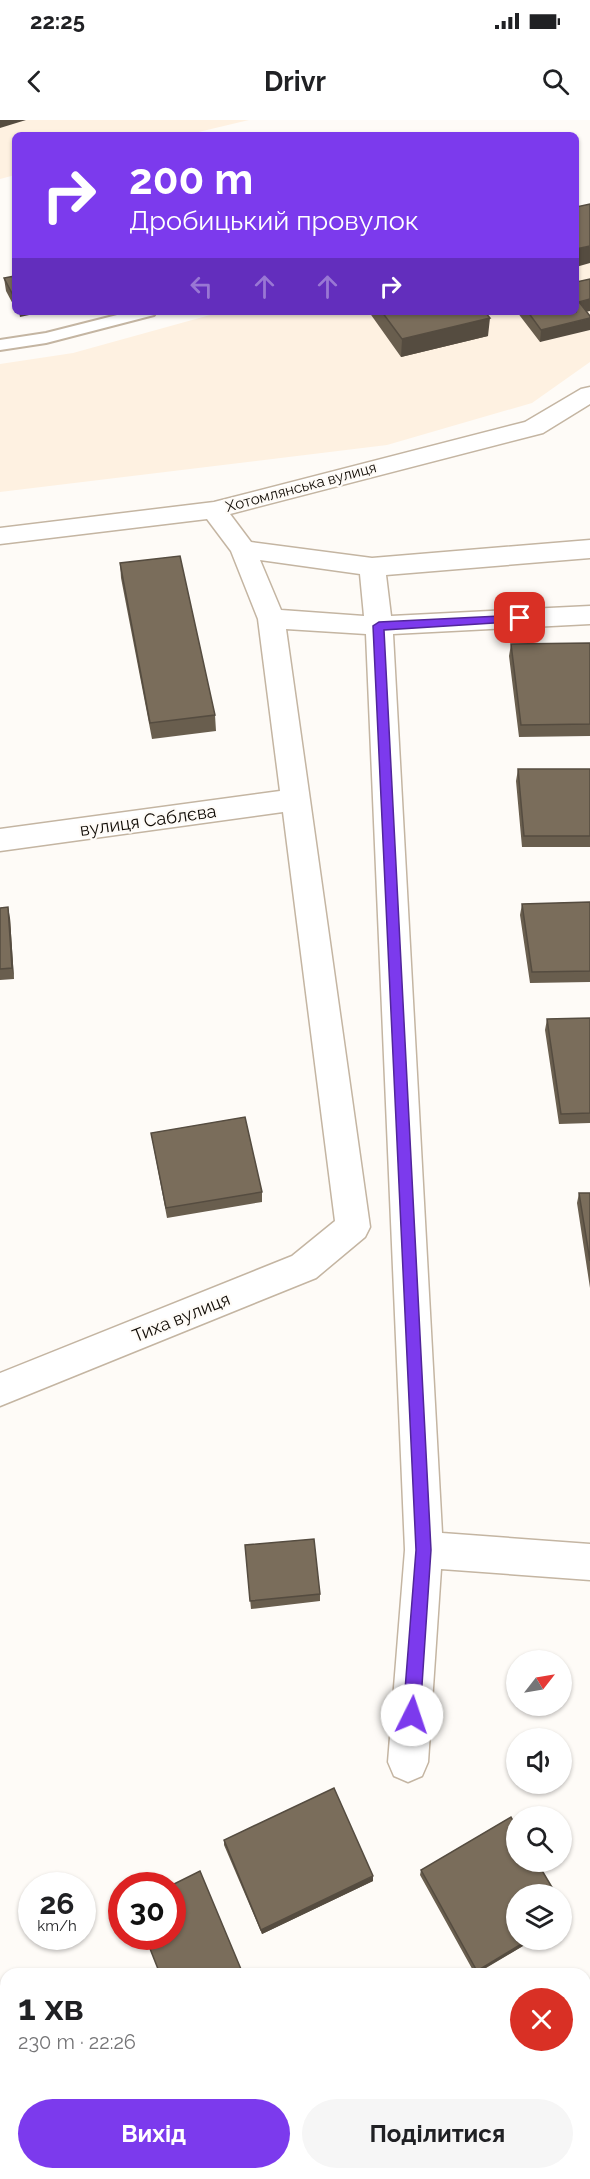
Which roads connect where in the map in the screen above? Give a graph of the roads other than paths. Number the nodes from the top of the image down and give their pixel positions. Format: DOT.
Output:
graph roads {
  1 [pos="136,315"];
  2 [pos="0,345"];
  3 [pos="590,394"];
  4 [pos="214,510"];
  5 [pos="0,536"];
  6 [pos="243,549"];
  7 [pos="590,549"];
  8 [pos="372,567"];
  9 [pos="590,615"];
  10 [pos="271,619"];
  11 [pos="379,626"];
  12 [pos="295,800"];
  13 [pos="0,840"];
  14 [pos="0,1390"];
  15 [pos="424,1550"];
  16 [pos="590,1562"];
  17 [pos="408,1762"];
  1 -- 2 [label="lane"];
  3 -- 4 [label="street, Хотомлянська вулиця"];
  4 -- 5 [label="street, Хотомлянська вулиця"];
  4 -- 6 [label="street"];
  6 -- 8 [label="street"];
  6 -- 10 [label="street"];
  7 -- 8 [label="street"];
  8 -- 11 [label="street"];
  9 -- 11 [label="street"];
  10 -- 11 [label="street"];
  10 -- 12 [label="street"];
  11 -- 15 [label="street"];
  12 -- 13 [label="street, вулиця Саблєва"];
  12 -- 14 [label="street, Тиха вулиця"];
  15 -- 16 [label="street"];
  15 -- 17 [label="street"];
}
